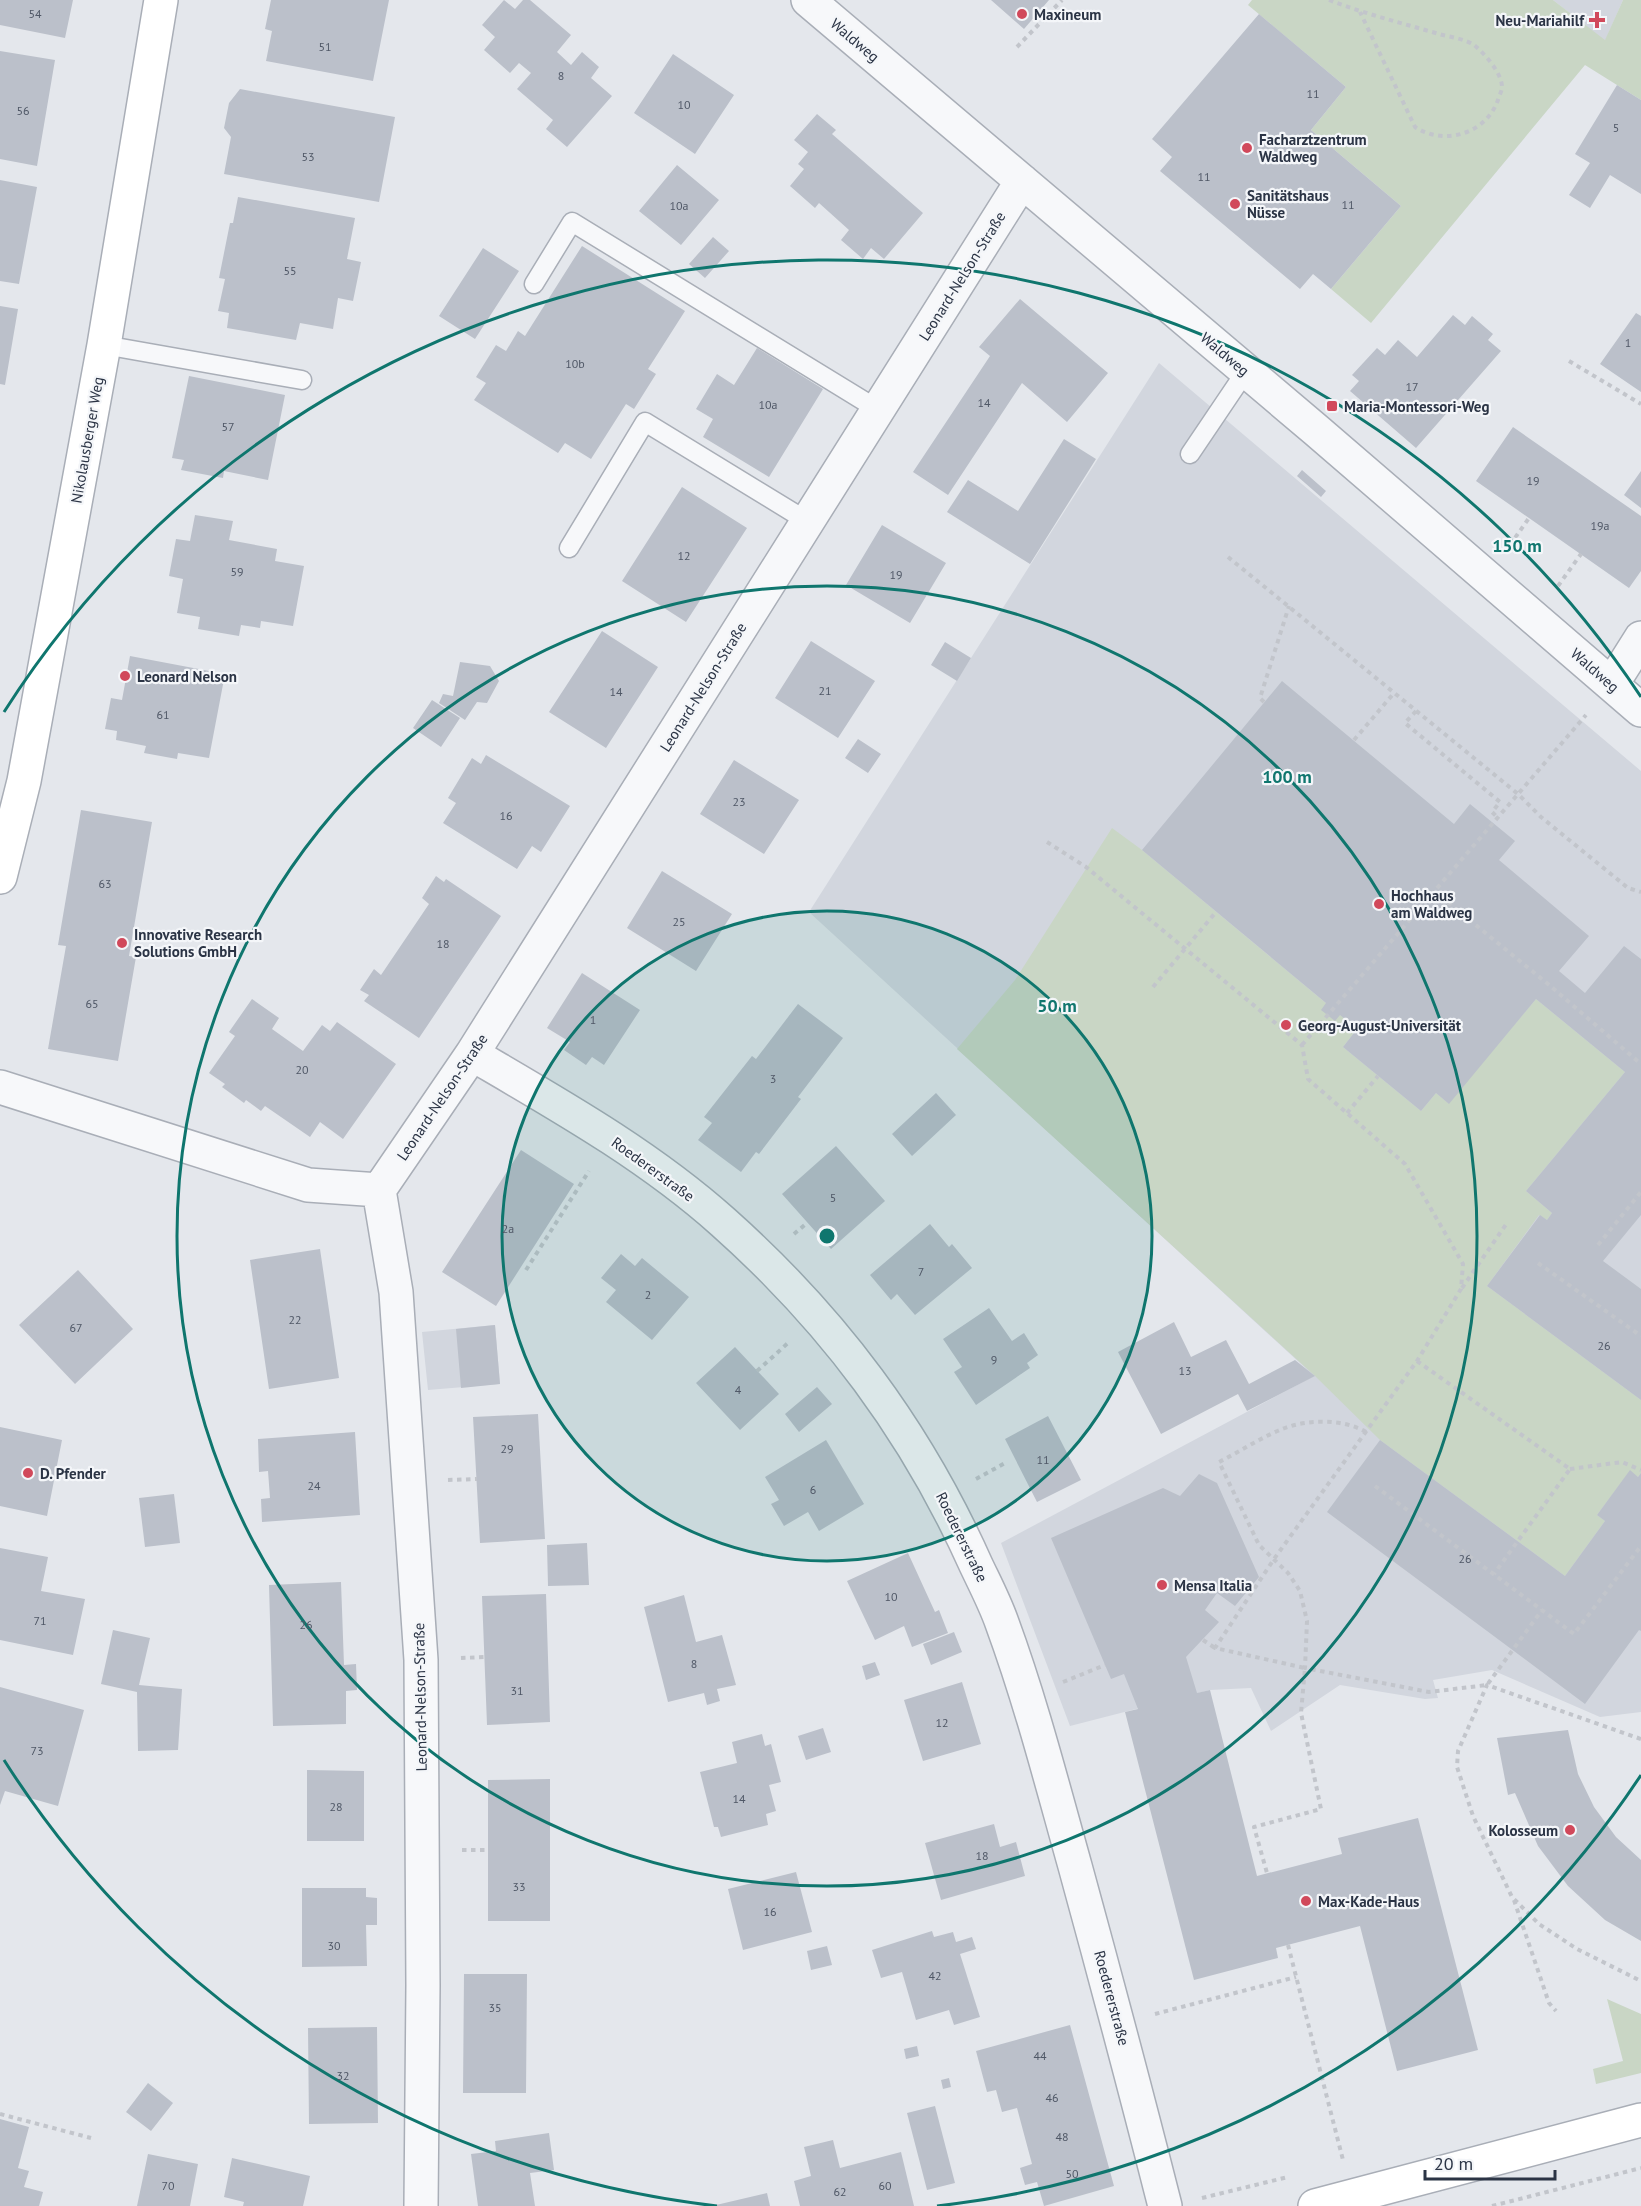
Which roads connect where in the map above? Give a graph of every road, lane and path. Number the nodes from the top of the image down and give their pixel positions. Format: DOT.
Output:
graph roads {
  1 [pos="161,0"];
  2 [pos="808,0"];
  3 [pos="1062,0"];
  4 [pos="1329,0"];
  5 [pos="1360,12"];
  6 [pos="1017,47"];
  7 [pos="1022,181"];
  8 [pos="534,284"];
  9 [pos="104,345"];
  10 [pos="1569,361"];
  11 [pos="1246,371"];
  12 [pos="302,380"];
  13 [pos="1641,404"];
  14 [pos="877,409"];
  15 [pos="1190,454"];
  16 [pos="807,521"];
  17 [pos="569,548"];
  18 [pos="1228,556"];
  19 [pos="1289,606"];
  20 [pos="1641,638"];
  21 [pos="1612,684"];
  22 [pos="1394,693"];
  23 [pos="1264,702"];
  24 [pos="1641,710"];
  25 [pos="1416,711"];
  26 [pos="1354,740"];
  27 [pos="1518,794"];
  28 [pos="1497,816"];
  29 [pos="1047,842"];
  30 [pos="0,877"];
  31 [pos="1434,891"];
  32 [pos="1641,892"];
  33 [pos="1216,912"];
  34 [pos="1186,948"];
  35 [pos="1153,987"];
  36 [pos="1302,1045"];
  37 [pos="472,1054"];
  38 [pos="1641,1064"];
  39 [pos="1378,1076"];
  40 [pos="0,1087"];
  41 [pos="1347,1113"];
  42 [pos="611,1138"];
  43 [pos="379,1190"];
  44 [pos="1641,1192"];
  45 [pos="1507,1223"];
  46 [pos="1598,1245"];
  47 [pos="1538,1263"];
  48 [pos="526,1270"];
  49 [pos="1461,1289"];
  50 [pos="1641,1336"];
  51 [pos="1417,1361"];
  52 [pos="1366,1432"];
  53 [pos="1570,1469"];
  54 [pos="1641,1470"];
  55 [pos="1376,1486"];
  56 [pos="1641,1546"];
  57 [pos="1274,1559"];
  58 [pos="1494,1574"];
  59 [pos="1542,1610"];
  60 [pos="1203,1640"];
  61 [pos="1215,1647"];
  62 [pos="1305,1668"];
  63 [pos="1486,1685"];
  64 [pos="1641,1739"];
  65 [pos="1267,1873"];
  66 [pos="1512,1897"];
  67 [pos="1288,1945"];
  68 [pos="1296,1977"];
  69 [pos="1641,1981"];
  70 [pos="1556,2011"];
  71 [pos="1119,2023"];
  72 [pos="0,2114"];
  73 [pos="1641,2120"];
  74 [pos="91,2139"];
  75 [pos="1344,2163"];
  76 [pos="1641,2168"];
  77 [pos="421,2206"];
  78 [pos="1165,2206"];
  79 [pos="1315,2206"];
  80 [pos="1491,2206"];
  1 -- 9 [label="street, Nikolausberger Weg"];
  2 -- 7 [label="street, Waldweg"];
  3 -- 6 [label="path"];
  4 -- 5 [label="path"];
  5 -- 5 [label="path"];
  7 -- 11 [label="street, Waldweg"];
  7 -- 14 [label="street, Leonard-Nelson-Straße"];
  8 -- 14 [label="lane"];
  9 -- 12 [label="lane"];
  9 -- 30 [label="street, Nikolausberger Weg"];
  10 -- 13 [label="path"];
  11 -- 15 [label="lane"];
  11 -- 21 [label="street, Waldweg"];
  14 -- 16 [label="street, Leonard-Nelson-Straße"];
  16 -- 17 [label="lane"];
  16 -- 37 [label="street, Leonard-Nelson-Straße"];
  18 -- 19 [label="path"];
  19 -- 22 [label="path"];
  19 -- 23 [label="path"];
  20 -- 21 [label="street"];
  21 -- 24 [label="street, Waldweg"];
  21 -- 27 [label="path"];
  22 -- 25 [label="path"];
  22 -- 26 [label="path"];
  25 -- 27 [label="path"];
  25 -- 28 [label="path"];
  27 -- 28 [label="path"];
  27 -- 32 [label="path"];
  28 -- 31 [label="path"];
  29 -- 34 [label="path"];
  31 -- 36 [label="path"];
  31 -- 38 [label="path"];
  33 -- 34 [label="path"];
  34 -- 35 [label="path"];
  34 -- 36 [label="path"];
  36 -- 41 [label="path"];
  37 -- 42 [label="street, Roedererstraße"];
  37 -- 43 [label="street, Leonard-Nelson-Straße"];
  39 -- 41 [label="path"];
  40 -- 43 [label="street"];
  41 -- 49 [label="path"];
  42 -- 48 [label="path"];
  42 -- 71 [label="street, Roedererstraße"];
  43 -- 77 [label="street, Leonard-Nelson-Straße"];
  44 -- 46 [label="path"];
  45 -- 49 [label="path"];
  47 -- 50 [label="path"];
  49 -- 51 [label="path"];
  51 -- 52 [label="path"];
  51 -- 53 [label="path"];
  52 -- 57 [label="path"];
  52 -- 57 [label="path"];
  53 -- 54 [label="path"];
  53 -- 58 [label="path"];
  55 -- 58 [label="path"];
  56 -- 59 [label="path"];
  57 -- 61 [label="path"];
  57 -- 62 [label="path"];
  58 -- 59 [label="path"];
  59 -- 63 [label="path"];
  60 -- 61 [label="path"];
  61 -- 62 [label="path"];
  62 -- 63 [label="path"];
  62 -- 65 [label="path"];
  63 -- 64 [label="path"];
  63 -- 66 [label="path"];
  66 -- 69 [label="path"];
  66 -- 70 [label="path"];
  67 -- 68 [label="path"];
  68 -- 71 [label="path"];
  68 -- 75 [label="path"];
  71 -- 78 [label="street, Roedererstraße"];
  72 -- 74 [label="path"];
  73 -- 79 [label="street"];
  76 -- 80 [label="path"];
}
